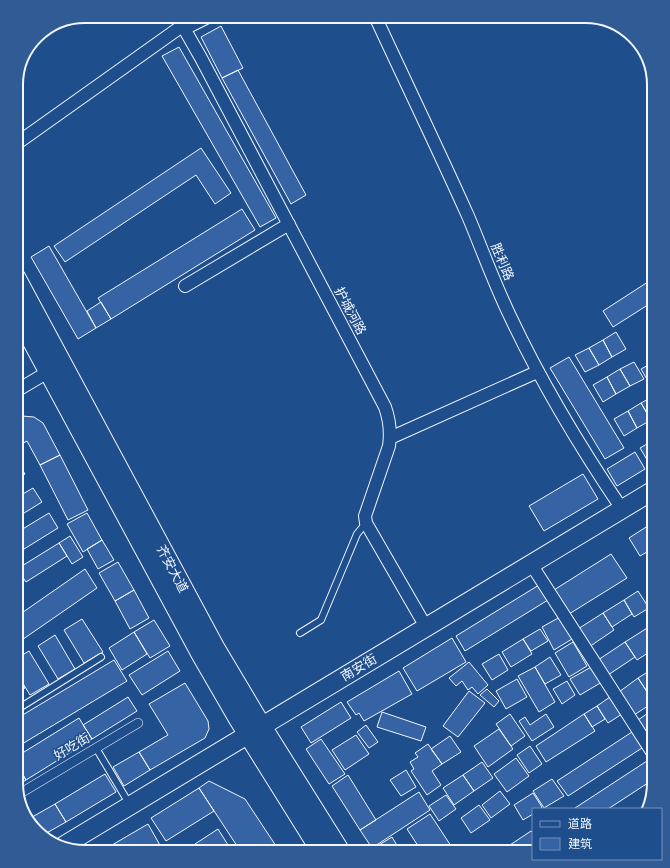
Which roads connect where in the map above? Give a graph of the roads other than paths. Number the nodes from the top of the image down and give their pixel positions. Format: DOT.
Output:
graph roads {
  1 [pos="181,23"];
  2 [pos="378,23"];
  3 [pos="23,139"];
  4 [pos="289,224"];
  5 [pos="185,286"];
  6 [pos="23,290"];
  7 [pos="23,325"];
  8 [pos="48,372"];
  9 [pos="538,372"];
  10 [pos="23,387"];
  11 [pos="390,438"];
  12 [pos="647,494"];
  13 [pos="622,509"];
  14 [pos="366,523"];
  15 [pos="531,564"];
  16 [pos="426,627"];
  17 [pos="300,633"];
  18 [pos="101,657"];
  19 [pos="23,706"];
  20 [pos="138,723"];
  21 [pos="255,731"];
  22 [pos="647,744"];
  23 [pos="96,748"];
  24 [pos="24,791"];
  25 [pos="130,806"];
  26 [pos="69,843"];
  27 [pos="317,845"];
  28 [pos="336,845"];
  1 -- 3 [label="street"];
  1 -- 4 [label="street, 护城河路"];
  2 -- 9 [label="street, 胜利路"];
  4 -- 5 [label="street"];
  4 -- 11 [label="street, 护城河路"];
  6 -- 21 [label="main road, 齐安大道"];
  7 -- 8 [label="main road, 齐安大道"];
  8 -- 10 [label="street"];
  8 -- 21 [label="main road, 齐安大道"];
  9 -- 11 [label="street"];
  9 -- 13 [label="street, 胜利路"];
  11 -- 14 [label="street, 护城河路"];
  12 -- 13 [label="main road, 南安街"];
  13 -- 15 [label="main road, 南安街"];
  14 -- 16 [label="street"];
  14 -- 17 [label="lane"];
  15 -- 16 [label="main road, 南安街"];
  15 -- 22 [label="street"];
  16 -- 21 [label="main road, 南安街"];
  18 -- 19 [label="lane"];
  20 -- 23 [label="street, 好吃街"];
  21 -- 25 [label="main road, 南安街"];
  21 -- 27 [label="main road, 齐安大道"];
  21 -- 28 [label="main road, 齐安大道"];
  23 -- 24 [label="street, 好吃街"];
  23 -- 25 [label="lane"];
  25 -- 26 [label="main road, 南安街"];
}
